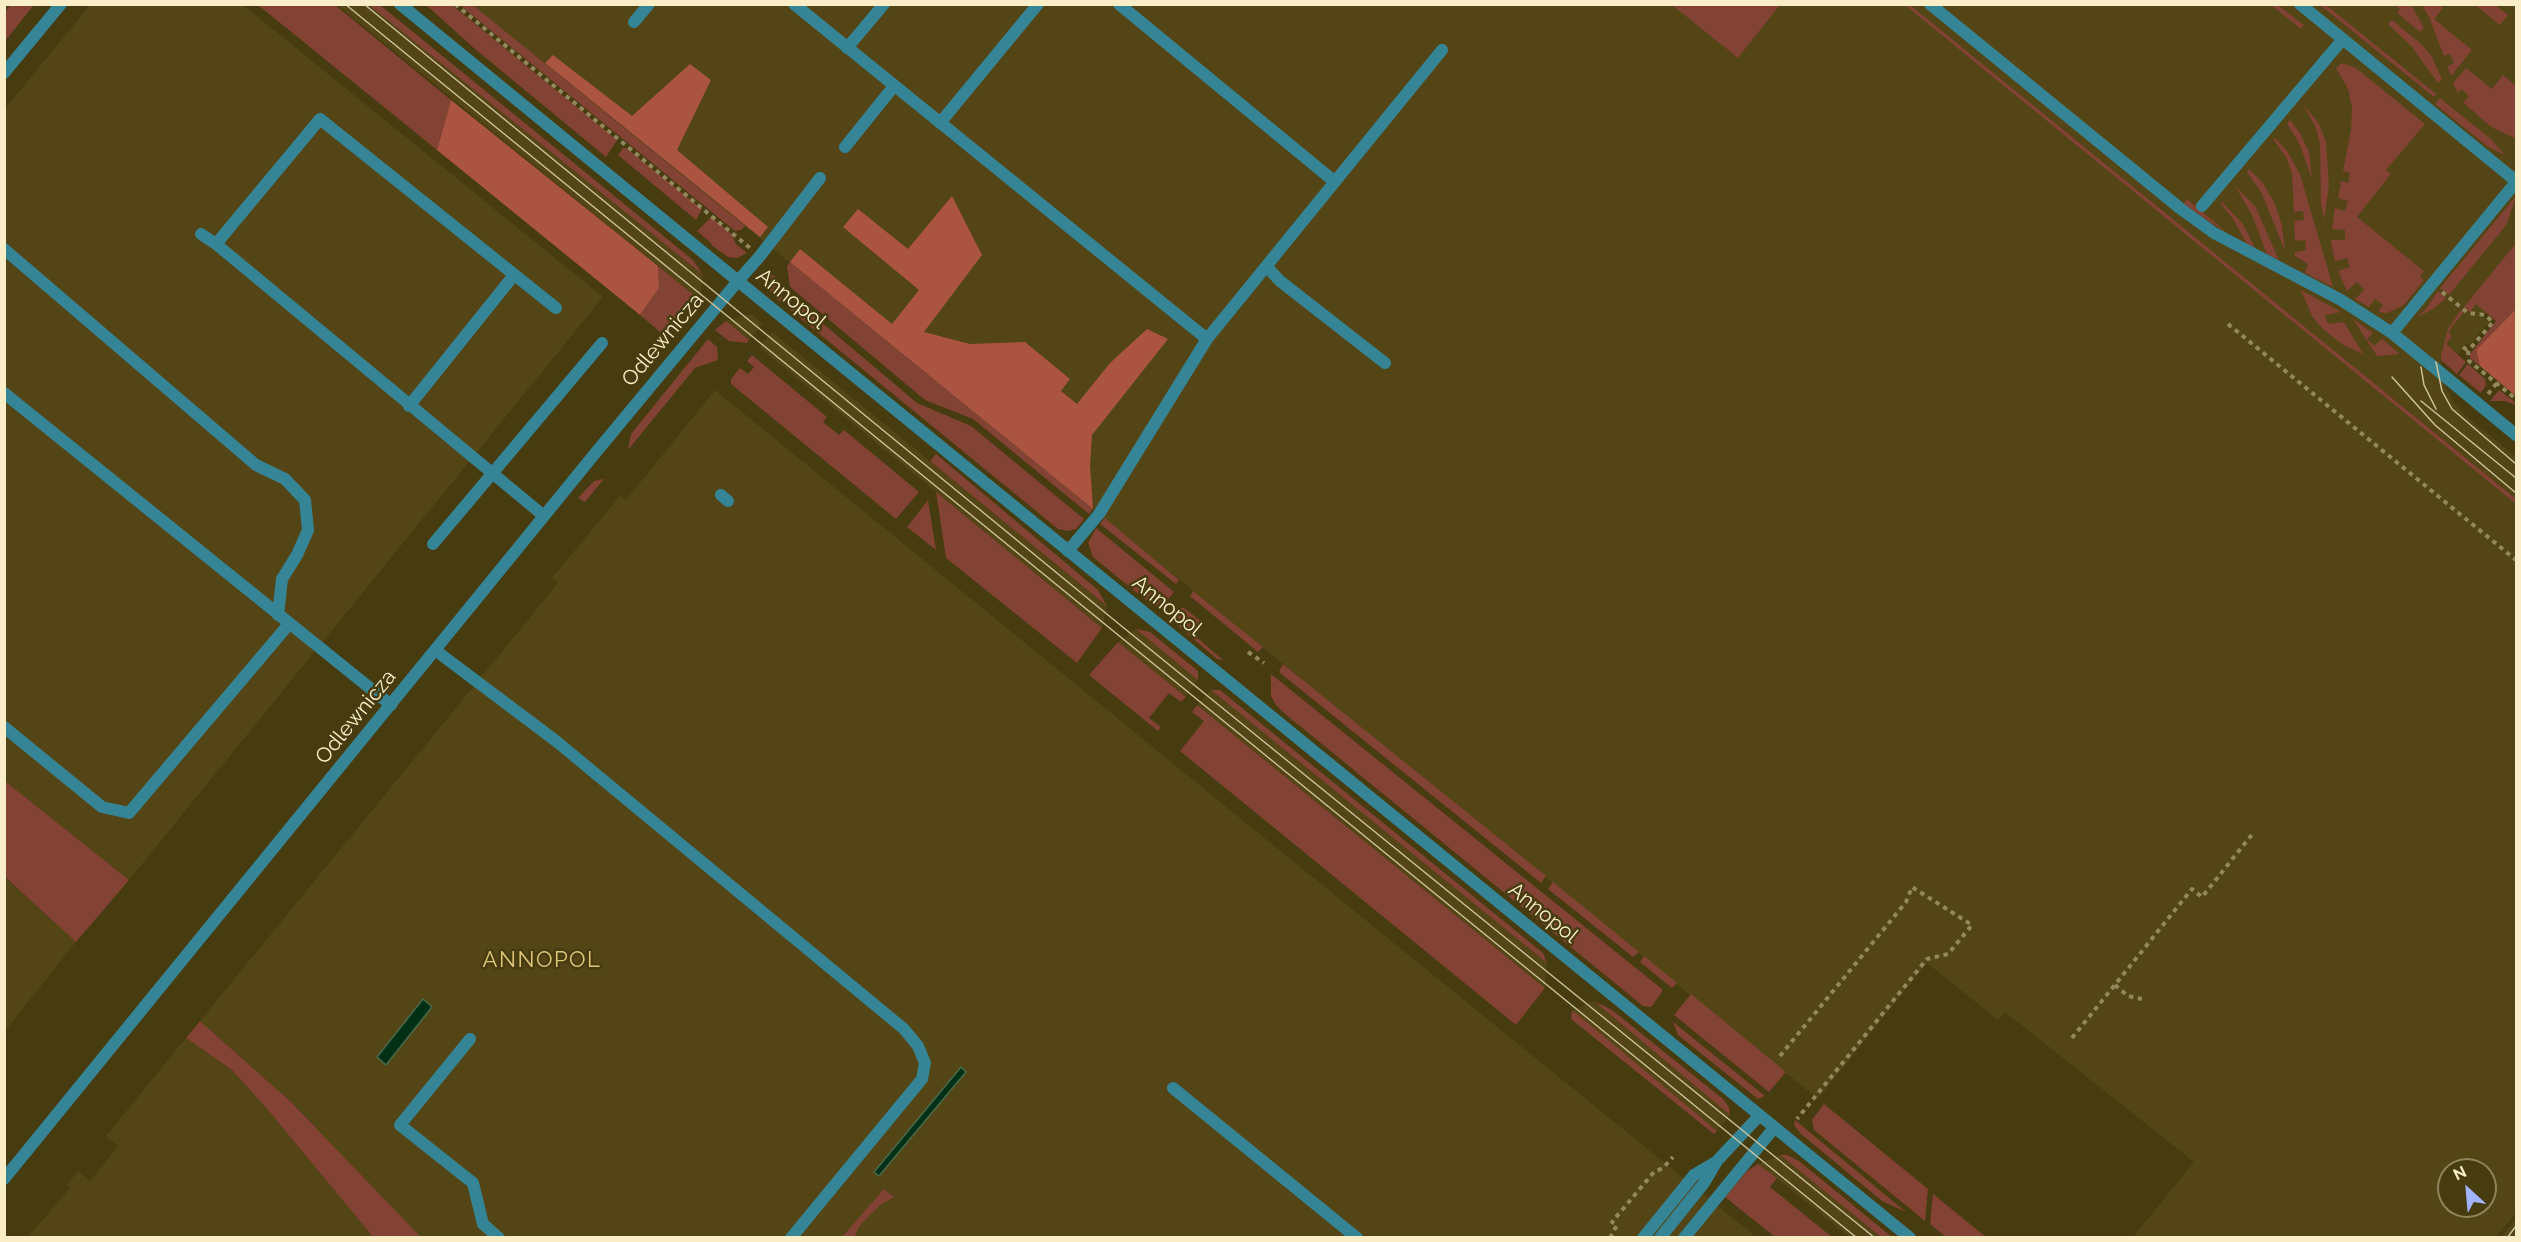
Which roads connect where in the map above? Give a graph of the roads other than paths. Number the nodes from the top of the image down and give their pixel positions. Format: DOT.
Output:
graph roads {
  1 [pos="61,4"];
  2 [pos="399,4"];
  3 [pos="649,4"];
  4 [pos="794,4"];
  5 [pos="884,4"];
  6 [pos="1038,4"];
  7 [pos="1119,4"];
  8 [pos="1930,4"];
  9 [pos="2300,4"];
  10 [pos="634,22"];
  11 [pos="2343,39"];
  12 [pos="848,48"];
  13 [pos="1442,50"];
  14 [pos="4,73"];
  15 [pos="894,86"];
  16 [pos="940,123"];
  17 [pos="845,147"];
  18 [pos="820,178"];
  19 [pos="2517,181"];
  20 [pos="1335,182"];
  21 [pos="2202,206"];
  22 [pos="201,234"];
  23 [pos="216,244"];
  24 [pos="4,249"];
  25 [pos="1267,267"];
  26 [pos="514,275"];
  27 [pos="738,281"];
  28 [pos="556,308"];
  29 [pos="2392,333"];
  30 [pos="1207,339"];
  31 [pos="602,343"];
  32 [pos="1385,363"];
  33 [pos="4,393"];
  34 [pos="408,406"];
  35 [pos="2517,435"];
  36 [pos="492,474"];
  37 [pos="544,516"];
  38 [pos="433,544"];
  39 [pos="1068,551"];
  40 [pos="278,615"];
  41 [pos="289,624"];
  42 [pos="435,650"];
  43 [pos="391,705"];
  44 [pos="4,727"];
  45 [pos="470,1039"];
  46 [pos="1173,1088"];
  47 [pos="1759,1116"];
  48 [pos="1774,1128"];
  49 [pos="1717,1161"];
  50 [pos="4,1179"];
  51 [pos="499,1238"];
  52 [pos="791,1238"];
  53 [pos="1357,1238"];
  54 [pos="1642,1238"];
  55 [pos="1660,1238"];
  56 [pos="1684,1238"];
  57 [pos="1910,1238"];
  1 -- 14 [label="street"];
  2 -- 27 [label="street, Annopol"];
  3 -- 10 [label="street"];
  4 -- 12 [label="street"];
  5 -- 12 [label="street"];
  6 -- 16 [label="street"];
  7 -- 20 [label="street"];
  8 -- 29 [label="street"];
  9 -- 11 [label="street"];
  11 -- 19 [label="street"];
  11 -- 21 [label="street"];
  12 -- 15 [label="street"];
  13 -- 20 [label="street"];
  15 -- 16 [label="street"];
  15 -- 17 [label="street"];
  16 -- 30 [label="street"];
  18 -- 27 [label="street, Odlewnicza"];
  19 -- 29 [label="street"];
  20 -- 25 [label="street"];
  22 -- 23 [label="street"];
  23 -- 26 [label="street"];
  23 -- 34 [label="street"];
  24 -- 40 [label="street"];
  25 -- 30 [label="street"];
  25 -- 32 [label="street"];
  26 -- 28 [label="street"];
  26 -- 34 [label="street"];
  27 -- 37 [label="street, Odlewnicza"];
  27 -- 39 [label="street, Annopol"];
  29 -- 35 [label="street"];
  30 -- 39 [label="street"];
  31 -- 36 [label="street"];
  33 -- 40 [label="street"];
  34 -- 36 [label="street"];
  36 -- 37 [label="street"];
  36 -- 38 [label="street"];
  37 -- 42 [label="street, Odlewnicza"];
  39 -- 47 [label="street, Annopol"];
  40 -- 41 [label="street"];
  41 -- 43 [label="street"];
  41 -- 44 [label="street"];
  42 -- 43 [label="street, Odlewnicza"];
  42 -- 52 [label="street"];
  43 -- 50 [label="street, Odlewnicza"];
  45 -- 51 [label="street"];
  46 -- 53 [label="street"];
  47 -- 48 [label="street, Annopol"];
  47 -- 49 [label="street"];
  48 -- 56 [label="street"];
  48 -- 57 [label="street, Annopol"];
  49 -- 54 [label="street"];
  49 -- 55 [label="street"];
}
